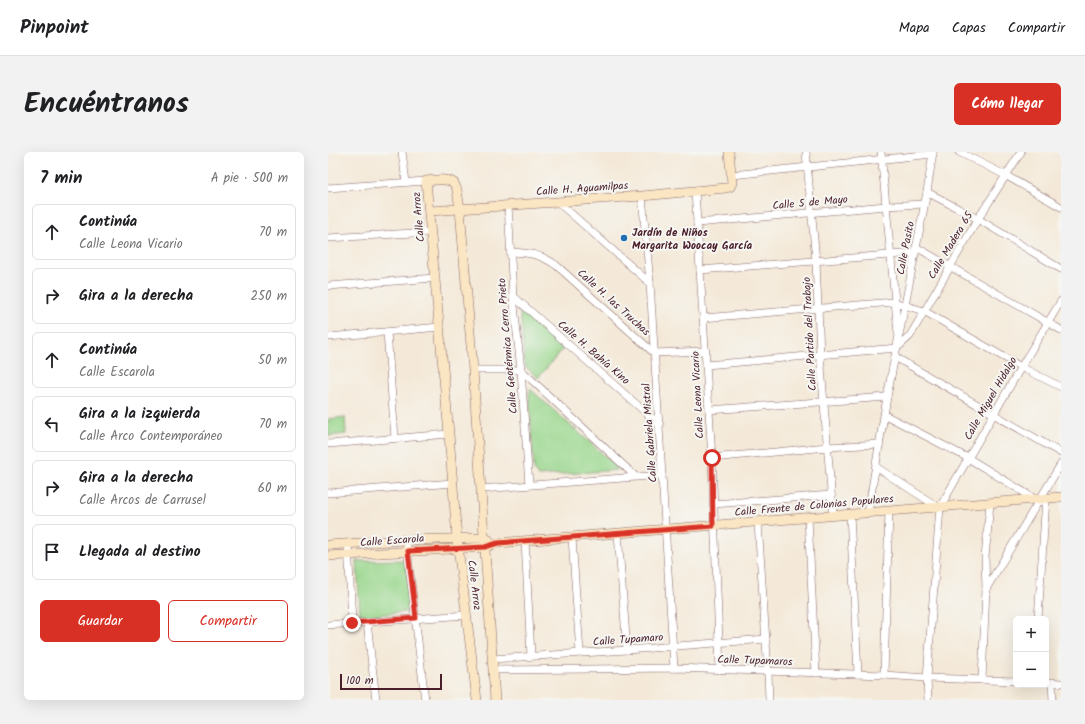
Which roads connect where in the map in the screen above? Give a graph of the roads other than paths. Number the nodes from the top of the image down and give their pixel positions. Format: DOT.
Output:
graph roads {
  1 [pos="402,152"];
  2 [pos="729,152"];
  3 [pos="806,152"];
  4 [pos="958,152"];
  5 [pos="1021,152"];
  6 [pos="933,153"];
  7 [pos="882,156"];
  8 [pos="807,167"];
  9 [pos="1005,175"];
  10 [pos="732,179"];
  11 [pos="426,181"];
  12 [pos="406,182"];
  13 [pos="328,188"];
  14 [pos="695,191"];
  15 [pos="927,192"];
  16 [pos="642,196"];
  17 [pos="559,203"];
  18 [pos="924,204"];
  19 [pos="508,205"];
  20 [pos="886,206"];
  21 [pos="1061,207"];
  22 [pos="460,209"];
  23 [pos="430,212"];
  24 [pos="811,213"];
  25 [pos="978,219"];
  26 [pos="697,223"];
  27 [pos="431,232"];
  28 [pos="328,238"];
  29 [pos="916,250"];
  30 [pos="511,252"];
  31 [pos="890,255"];
  32 [pos="816,261"];
  33 [pos="950,266"];
  34 [pos="1061,269"];
  35 [pos="700,270"];
  36 [pos="436,278"];
  37 [pos="650,283"];
  38 [pos="328,286"];
  39 [pos="513,296"];
  40 [pos="1061,301"];
  41 [pos="894,302"];
  42 [pos="905,304"];
  43 [pos="819,307"];
  44 [pos="924,311"];
  45 [pos="703,318"];
  46 [pos="1048,322"];
  47 [pos="440,327"];
  48 [pos="1061,330"];
  49 [pos="387,332"];
  50 [pos="328,337"];
  51 [pos="898,344"];
  52 [pos="706,351"];
  53 [pos="654,353"];
  54 [pos="820,354"];
  55 [pos="895,357"];
  56 [pos="706,365"];
  57 [pos="1021,367"];
  58 [pos="474,370"];
  59 [pos="521,370"];
  60 [pos="1061,387"];
  61 [pos="887,397"];
  62 [pos="824,401"];
  63 [pos="709,410"];
  64 [pos="994,414"];
  65 [pos="885,415"];
  66 [pos="660,425"];
  67 [pos="449,434"];
  68 [pos="395,438"];
  69 [pos="328,444"];
  70 [pos="880,444"];
  71 [pos="827,447"];
  72 [pos="1061,453"];
  73 [pos="712,458"];
  74 [pos="968,458"];
  75 [pos="1061,464"];
  76 [pos="876,467"];
  77 [pos="662,474"];
  78 [pos="635,476"];
  79 [pos="453,483"];
  80 [pos="529,485"];
  81 [pos="481,488"];
  82 [pos="328,493"];
  83 [pos="831,495"];
  84 [pos="1061,497"];
  85 [pos="1041,498"];
  86 [pos="990,503"];
  87 [pos="713,504"];
  88 [pos="939,507"];
  89 [pos="889,511"];
  90 [pos="868,513"];
  91 [pos="850,514"];
  92 [pos="833,516"];
  93 [pos="808,518"];
  94 [pos="758,523"];
  95 [pos="713,526"];
  96 [pos="665,530"];
  97 [pos="618,534"];
  98 [pos="457,538"];
  99 [pos="572,538"];
  100 [pos="406,540"];
  101 [pos="525,541"];
  102 [pos="485,542"];
  103 [pos="348,544"];
  104 [pos="328,545"];
  105 [pos="458,548"];
  106 [pos="408,551"];
  107 [pos="349,555"];
  108 [pos="328,556"];
  109 [pos="986,589"];
  110 [pos="467,615"];
  111 [pos="1038,616"];
  112 [pos="416,618"];
  113 [pos="367,622"];
  114 [pos="352,623"];
  115 [pos="328,625"];
  116 [pos="766,639"];
  117 [pos="719,643"];
  118 [pos="673,647"];
  119 [pos="627,650"];
  120 [pos="580,653"];
  121 [pos="531,656"];
  122 [pos="492,659"];
  123 [pos="674,668"];
  124 [pos="493,670"];
  125 [pos="720,670"];
  126 [pos="768,672"];
  127 [pos="816,673"];
  128 [pos="858,674"];
  129 [pos="884,675"];
  130 [pos="927,678"];
  131 [pos="982,680"];
  132 [pos="1013,681"];
  133 [pos="1049,683"];
  134 [pos="1061,683"];
  135 [pos="376,700"];
  136 [pos="426,700"];
  137 [pos="477,700"];
  138 [pos="495,700"];
  139 [pos="769,700"];
  140 [pos="928,700"];
  141 [pos="1052,700"];
  1 -- 12 [label="street"];
  2 -- 10 [label="main road"];
  3 -- 8 [label="street, Calle Partido del Trabajo"];
  4 -- 9 [label="street"];
  5 -- 9 [label="street, Calle Madera 65"];
  6 -- 7 [label="street"];
  6 -- 15 [label="street, Calle Pasito"];
  7 -- 8 [label="street"];
  7 -- 20 [label="street"];
  8 -- 10 [label="street"];
  8 -- 24 [label="street, Calle Partido del Trabajo"];
  9 -- 21 [label="street"];
  9 -- 25 [label="street, Calle Madera 65"];
  10 -- 14 [label="main road, Calle H. Aguamilpas"];
  11 -- 12 [label="street"];
  11 -- 22 [label="main road, Calle Arroz"];
  11 -- 23 [label="main road, Calle Arroz"];
  12 -- 13 [label="street"];
  14 -- 16 [label="main road, Calle H. Aguamilpas"];
  14 -- 26 [label="street, Calle Leona Vicario"];
  15 -- 18 [label="street, Calle Pasito"];
  15 -- 25 [label="street"];
  16 -- 17 [label="main road, Calle H. Aguamilpas"];
  16 -- 37 [label="street, Calle Gabriela Mistral"];
  17 -- 19 [label="main road, Calle H. Aguamilpas"];
  17 -- 37 [label="street"];
  18 -- 20 [label="street, Calle 5 de Mayo"];
  18 -- 29 [label="street, Calle Pasito"];
  19 -- 22 [label="main road, Calle H. Aguamilpas"];
  19 -- 30 [label="street, Calle Geotérmica Cerro Prieto"];
  20 -- 24 [label="street, Calle 5 de Mayo"];
  20 -- 31 [label="street"];
  22 -- 23 [label="main road, Calle H. Aguamilpas"];
  22 -- 58 [label="main road, Calle Arroz"];
  23 -- 27 [label="main road, Calle Arroz"];
  24 -- 26 [label="street, Calle 5 de Mayo"];
  24 -- 32 [label="street, Calle Partido del Trabajo"];
  25 -- 33 [label="street, Calle Madera 65"];
  25 -- 34 [label="street"];
  26 -- 35 [label="street, Calle Leona Vicario"];
  27 -- 28 [label="street"];
  27 -- 36 [label="main road, Calle Arroz"];
  29 -- 31 [label="street"];
  29 -- 33 [label="street"];
  29 -- 42 [label="street, Calle Pasito"];
  30 -- 39 [label="street, Calle Geotérmica Cerro Prieto"];
  30 -- 53 [label="street, Calle H. las Truchas"];
  31 -- 32 [label="street"];
  31 -- 41 [label="street"];
  32 -- 35 [label="street"];
  32 -- 43 [label="street, Calle Partido del Trabajo"];
  33 -- 44 [label="street, Calle Madera 65"];
  33 -- 46 [label="street"];
  35 -- 45 [label="street, Calle Leona Vicario"];
  36 -- 38 [label="street"];
  36 -- 47 [label="main road, Calle Arroz"];
  37 -- 53 [label="street, Calle Gabriela Mistral"];
  39 -- 59 [label="street, Calle Geotérmica Cerro Prieto"];
  39 -- 66 [label="street, Calle H. Bahía Kino"];
  40 -- 46 [label="street, Calle Miguel Hidalgo"];
  41 -- 42 [label="street"];
  41 -- 43 [label="street"];
  41 -- 51 [label="street"];
  42 -- 44 [label="street"];
  42 -- 51 [label="street, Calle Pasito"];
  43 -- 45 [label="street"];
  43 -- 54 [label="street, Calle Partido del Trabajo"];
  44 -- 51 [label="street, Calle Madera 65"];
  44 -- 57 [label="street"];
  45 -- 52 [label="street, Calle Leona Vicario"];
  46 -- 48 [label="street"];
  46 -- 57 [label="street, Calle Miguel Hidalgo"];
  47 -- 49 [label="street"];
  47 -- 67 [label="main road, Calle Arroz"];
  49 -- 50 [label="street"];
  49 -- 68 [label="street"];
  51 -- 54 [label="street"];
  51 -- 55 [label="street, Calle Pasito"];
  52 -- 53 [label="street"];
  52 -- 56 [label="street, Calle Leona Vicario"];
  53 -- 66 [label="street, Calle Gabriela Mistral"];
  54 -- 56 [label="street"];
  54 -- 62 [label="street, Calle Partido del Trabajo"];
  55 -- 61 [label="street, Calle Pasito"];
  55 -- 64 [label="street"];
  56 -- 63 [label="street, Calle Leona Vicario"];
  57 -- 60 [label="street"];
  57 -- 64 [label="street, Calle Miguel Hidalgo"];
  58 -- 59 [label="street"];
  58 -- 81 [label="main road, Calle Arroz"];
  59 -- 78 [label="street"];
  59 -- 80 [label="street, Calle Geotérmica Cerro Prieto"];
  61 -- 62 [label="street"];
  61 -- 65 [label="street, Calle Pasito"];
  62 -- 63 [label="street"];
  62 -- 71 [label="street, Calle Partido del Trabajo"];
  63 -- 73 [label="street, Calle Leona Vicario"];
  64 -- 72 [label="street"];
  64 -- 74 [label="street, Calle Miguel Hidalgo"];
  65 -- 70 [label="street, Calle Pasito"];
  65 -- 74 [label="street"];
  66 -- 77 [label="street, Calle Gabriela Mistral"];
  67 -- 68 [label="street"];
  67 -- 79 [label="main road, Calle Arroz"];
  68 -- 69 [label="street"];
  70 -- 71 [label="street"];
  70 -- 76 [label="street, Calle Pasito"];
  71 -- 73 [label="street"];
  71 -- 83 [label="street, Calle Partido del Trabajo"];
  73 -- 87 [label="street, Calle Leona Vicario"];
  74 -- 85 [label="street"];
  74 -- 88 [label="street, Calle Miguel Hidalgo"];
  75 -- 85 [label="street"];
  76 -- 88 [label="street"];
  76 -- 90 [label="street, Calle Pasito"];
  77 -- 78 [label="street"];
  77 -- 96 [label="street, Calle Gabriela Mistral"];
  78 -- 80 [label="street"];
  79 -- 82 [label="street"];
  79 -- 98 [label="main road, Calle Arroz"];
  80 -- 81 [label="street"];
  81 -- 102 [label="main road, Calle Arroz"];
  83 -- 87 [label="street"];
  83 -- 92 [label="street, Calle Partido del Trabajo"];
  84 -- 85 [label="main road, Calle Frente de Colonias Populares"];
  85 -- 86 [label="main road, Calle Frente de Colonias Populares"];
  85 -- 109 [label="street"];
  85 -- 111 [label="street"];
  86 -- 88 [label="main road, Calle Frente de Colonias Populares"];
  86 -- 109 [label="street"];
  87 -- 95 [label="street, Calle Leona Vicario"];
  88 -- 89 [label="main road, Calle Frente de Colonias Populares"];
  88 -- 130 [label="street"];
  89 -- 90 [label="main road, Calle Frente de Colonias Populares"];
  89 -- 129 [label="street"];
  90 -- 91 [label="main road, Calle Frente de Colonias Populares"];
  91 -- 92 [label="main road, Calle Frente de Colonias Populares"];
  91 -- 128 [label="street"];
  92 -- 93 [label="main road, Calle Frente de Colonias Populares"];
  93 -- 94 [label="main road, Calle Frente de Colonias Populares"];
  93 -- 127 [label="street"];
  94 -- 95 [label="main road, Calle Frente de Colonias Populares"];
  94 -- 116 [label="street"];
  95 -- 96 [label="main road, Calle Frente de Colonias Populares"];
  95 -- 117 [label="street, Calle Leona Vicario"];
  96 -- 97 [label="main road, Calle Frente de Colonias Populares"];
  96 -- 118 [label="street, Calle Gabriela Mistral"];
  97 -- 99 [label="main road, Calle Frente de Colonias Populares"];
  97 -- 119 [label="street"];
  98 -- 100 [label="main road, Calle Escarola"];
  98 -- 102 [label="main road, Calle Frente de Colonias Populares"];
  98 -- 105 [label="main road, Calle Arroz"];
  99 -- 101 [label="main road, Calle Frente de Colonias Populares"];
  99 -- 120 [label="street"];
  100 -- 103 [label="main road, Calle Escarola"];
  100 -- 106 [label="street"];
  101 -- 102 [label="main road, Calle Frente de Colonias Populares"];
  101 -- 121 [label="street"];
  102 -- 105 [label="main road, Calle Frente de Colonias Populares"];
  102 -- 122 [label="main road, Calle Arroz"];
  103 -- 104 [label="main road, Calle Escarola"];
  103 -- 107 [label="street"];
  105 -- 106 [label="main road, Calle Escarola"];
  105 -- 110 [label="main road, Calle Arroz"];
  106 -- 107 [label="main road, Calle Escarola"];
  106 -- 112 [label="street"];
  107 -- 108 [label="main road, Calle Escarola"];
  107 -- 114 [label="street"];
  109 -- 131 [label="street"];
  110 -- 112 [label="street"];
  110 -- 137 [label="main road, Calle Arroz"];
  112 -- 113 [label="street"];
  112 -- 136 [label="street"];
  113 -- 114 [label="street"];
  113 -- 135 [label="street"];
  114 -- 115 [label="street"];
  116 -- 117 [label="street, Calle Tupamaro"];
  116 -- 126 [label="street"];
  117 -- 118 [label="street, Calle Tupamaro"];
  117 -- 125 [label="street, Calle Leona Vicario"];
  118 -- 119 [label="street, Calle Tupamaro"];
  118 -- 123 [label="street, Calle Gabriela Mistral"];
  119 -- 120 [label="street, Calle Tupamaro"];
  120 -- 121 [label="street, Calle Tupamaro"];
  121 -- 122 [label="street, Calle Tupamaro"];
  122 -- 124 [label="main road, Calle Arroz"];
  123 -- 124 [label="street, Calle Tupamaros"];
  123 -- 125 [label="street, Calle Tupamaros"];
  124 -- 138 [label="main road, Calle Arroz"];
  125 -- 126 [label="street, Calle Tupamaros"];
  126 -- 127 [label="street, Calle Tupamaros"];
  126 -- 139 [label="street"];
  127 -- 128 [label="street, Calle Tupamaros"];
  128 -- 129 [label="street, Calle Tupamaros"];
  129 -- 130 [label="street, Calle Tupamaros"];
  130 -- 131 [label="street, Calle Tupamaros"];
  130 -- 140 [label="street"];
  131 -- 132 [label="street, Calle Tupamaros"];
  133 -- 134 [label="street"];
  133 -- 141 [label="street"];
}
